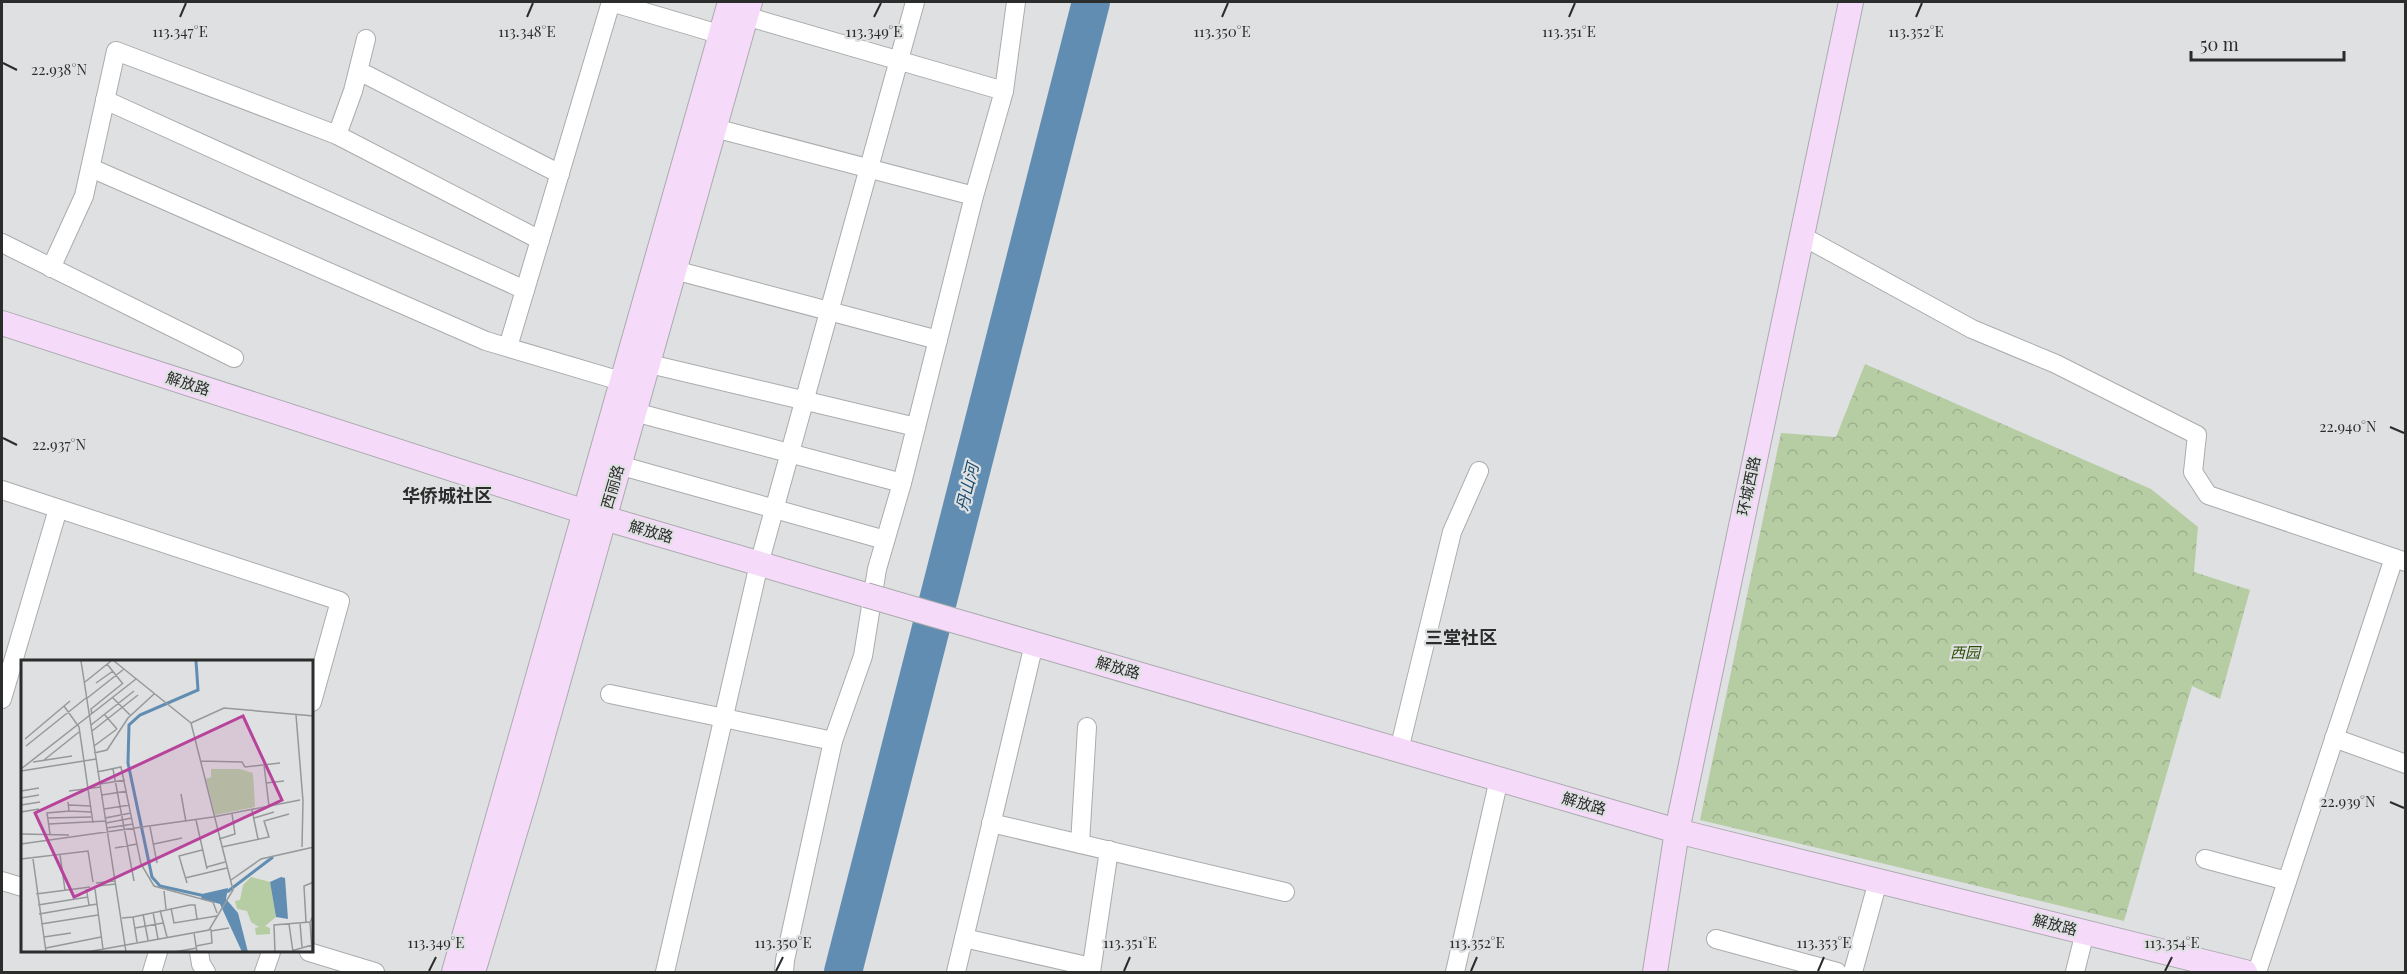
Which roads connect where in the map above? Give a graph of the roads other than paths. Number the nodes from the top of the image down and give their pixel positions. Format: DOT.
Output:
graph roads {
  1 [pos="611,2"];
  2 [pos="915,2"];
  3 [pos="1016,2"];
  4 [pos="1851,2"];
  5 [pos="739,8"];
  6 [pos="730,38"];
  7 [pos="366,39"];
  8 [pos="899,60"];
  9 [pos="358,70"];
  10 [pos="1004,91"];
  11 [pos="105,100"];
  12 [pos="705,126"];
  13 [pos="337,135"];
  14 [pos="91,168"];
  15 [pos="869,169"];
  16 [pos="560,174"];
  17 [pos="974,196"];
  18 [pos="1802,236"];
  19 [pos="540,240"];
  20 [pos="2,243"];
  21 [pos="51,268"];
  22 [pos="665,268"];
  23 [pos="525,290"];
  24 [pos="829,311"];
  25 [pos="2,323"];
  26 [pos="938,340"];
  27 [pos="508,347"];
  28 [pos="234,358"];
  29 [pos="635,373"];
  30 [pos="805,400"];
  31 [pos="625,410"];
  32 [pos="916,427"];
  33 [pos="790,453"];
  34 [pos="610,462"];
  35 [pos="1479,471"];
  36 [pos="902,483"];
  37 [pos="2,490"];
  38 [pos="58,508"];
  39 [pos="775,509"];
  40 [pos="595,515"];
  41 [pos="885,540"];
  42 [pos="2400,560"];
  43 [pos="759,564"];
  44 [pos="1024,641"];
  45 [pos="610,694"];
  46 [pos="314,695"];
  47 [pos="2,699"];
  48 [pos="723,718"];
  49 [pos="1087,727"];
  50 [pos="2334,738"];
  51 [pos="833,741"];
  52 [pos="1399,750"];
  53 [pos="2406,764"];
  54 [pos="1499,779"];
  55 [pos="991,823"];
  56 [pos="1677,831"];
  57 [pos="1080,844"];
  58 [pos="1109,850"];
  59 [pos="2205,859"];
  60 [pos="2,881"];
  61 [pos="1878,881"];
  62 [pos="2287,881"];
  63 [pos="21,887"];
  64 [pos="1285,892"];
  65 [pos="2085,932"];
  66 [pos="964,939"];
  67 [pos="1716,939"];
  68 [pos="157,953"];
  69 [pos="199,953"];
  70 [pos="314,953"];
  71 [pos="1091,970"];
  72 [pos="152,972"];
  73 [pos="206,972"];
  74 [pos="375,972"];
  75 [pos="454,972"];
  76 [pos="473,972"];
  77 [pos="665,972"];
  78 [pos="784,972"];
  79 [pos="956,972"];
  80 [pos="1455,972"];
  81 [pos="1655,972"];
  82 [pos="1837,972"];
  83 [pos="1853,972"];
  84 [pos="2075,972"];
  85 [pos="2245,972"];
  86 [pos="2257,972"];
  1 -- 6 [label="street"];
  1 -- 16 [label="street"];
  2 -- 8 [label="street"];
  3 -- 10 [label="street"];
  4 -- 18 [label="street, 环城西路"];
  5 -- 6 [label="street, 西丽路"];
  5 -- 8 [label="street"];
  6 -- 12 [label="street, 西丽路"];
  7 -- 9 [label="street"];
  8 -- 10 [label="street"];
  8 -- 15 [label="street"];
  9 -- 13 [label="street"];
  9 -- 16 [label="street"];
  10 -- 17 [label="street"];
  11 -- 13 [label="street"];
  11 -- 14 [label="street"];
  11 -- 23 [label="street"];
  12 -- 15 [label="street"];
  12 -- 22 [label="street, 西丽路"];
  13 -- 19 [label="street"];
  14 -- 21 [label="street"];
  14 -- 27 [label="street"];
  15 -- 17 [label="street"];
  15 -- 24 [label="street"];
  16 -- 19 [label="street"];
  17 -- 26 [label="street"];
  18 -- 42 [label="street"];
  18 -- 56 [label="street, 环城西路"];
  19 -- 23 [label="street"];
  20 -- 21 [label="street"];
  21 -- 28 [label="street"];
  22 -- 24 [label="street"];
  22 -- 29 [label="street, 西丽路"];
  23 -- 27 [label="street"];
  24 -- 26 [label="street"];
  24 -- 30 [label="street"];
  25 -- 40 [label="street, 解放路"];
  26 -- 32 [label="street"];
  27 -- 29 [label="street"];
  29 -- 30 [label="street"];
  29 -- 31 [label="street, 西丽路"];
  30 -- 32 [label="street"];
  30 -- 33 [label="street"];
  31 -- 33 [label="street"];
  31 -- 34 [label="street, 西丽路"];
  32 -- 36 [label="street"];
  33 -- 36 [label="street"];
  33 -- 39 [label="street"];
  34 -- 39 [label="street"];
  34 -- 40 [label="street, 西丽路"];
  35 -- 52 [label="street"];
  36 -- 41 [label="street"];
  37 -- 38 [label="street"];
  38 -- 46 [label="street"];
  38 -- 47 [label="street"];
  39 -- 41 [label="street"];
  39 -- 43 [label="street"];
  40 -- 43 [label="street, 解放路"];
  40 -- 75 [label="street, 西丽路"];
  40 -- 76 [label="street, 西丽路"];
  41 -- 51 [label="street"];
  42 -- 50 [label="street"];
  43 -- 44 [label="street, 解放路, bridge"];
  43 -- 48 [label="street"];
  44 -- 52 [label="street, 解放路"];
  44 -- 55 [label="street"];
  45 -- 48 [label="street"];
  48 -- 51 [label="street"];
  48 -- 77 [label="street"];
  49 -- 57 [label="street"];
  50 -- 53 [label="street"];
  50 -- 62 [label="street"];
  51 -- 78 [label="street"];
  52 -- 54 [label="street, 解放路"];
  54 -- 56 [label="street, 解放路"];
  54 -- 80 [label="street"];
  55 -- 57 [label="street"];
  55 -- 66 [label="street"];
  56 -- 61 [label="street, 解放路"];
  56 -- 81 [label="street, 环城西路"];
  57 -- 58 [label="street"];
  58 -- 64 [label="street"];
  58 -- 71 [label="street"];
  59 -- 62 [label="street"];
  60 -- 63 [label="street"];
  61 -- 65 [label="street, 解放路"];
  61 -- 83 [label="street"];
  62 -- 86 [label="street"];
  65 -- 84 [label="street"];
  65 -- 85 [label="street, 解放路"];
  66 -- 71 [label="street"];
  66 -- 79 [label="street"];
  67 -- 82 [label="street"];
  68 -- 72 [label="street"];
  69 -- 73 [label="street"];
  70 -- 74 [label="street"];
}
